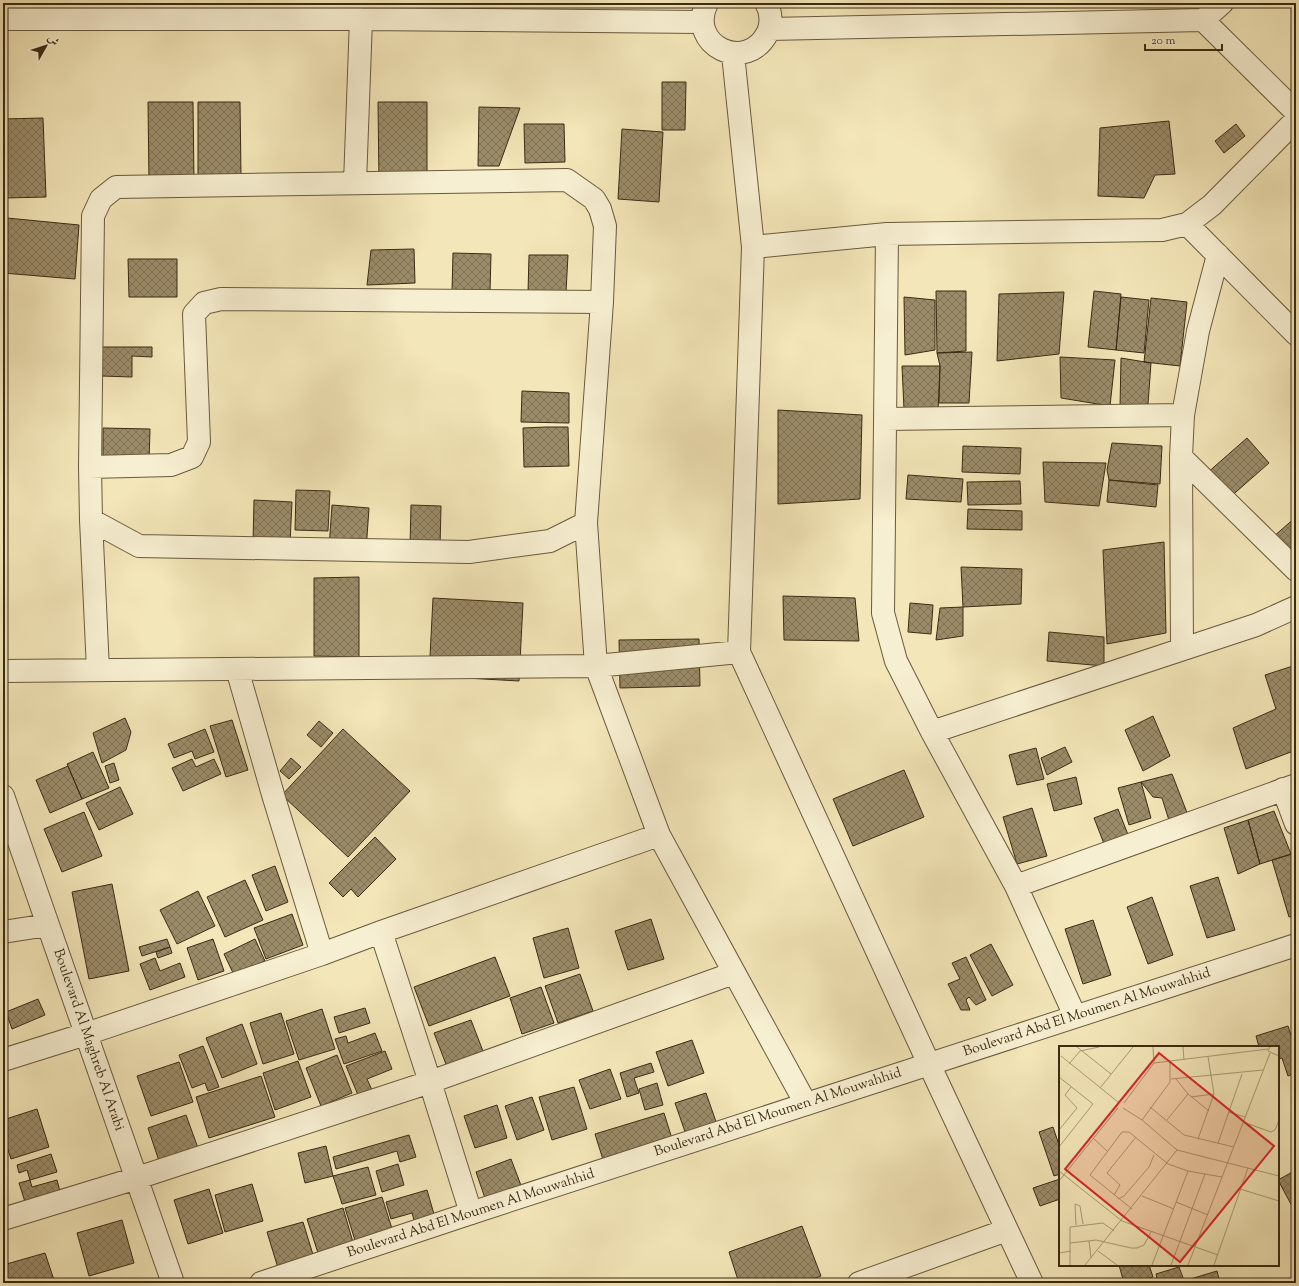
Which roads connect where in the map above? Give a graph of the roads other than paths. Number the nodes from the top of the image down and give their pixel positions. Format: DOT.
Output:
graph roads {
  1 [pos="766,3"];
  2 [pos="1222,3"];
  3 [pos="704,13"];
  4 [pos="3,19"];
  5 [pos="361,20"];
  6 [pos="1203,20"];
  7 [pos="769,29"];
  8 [pos="733,54"];
  9 [pos="1296,112"];
  10 [pos="1296,120"];
  11 [pos="355,183"];
  12 [pos="1187,224"];
  13 [pos="887,234"];
  14 [pos="753,247"];
  15 [pos="1218,255"];
  16 [pos="602,302"];
  17 [pos="1296,334"];
  18 [pos="1183,415"];
  19 [pos="885,419"];
  20 [pos="1181,457"];
  21 [pos="90,467"];
  22 [pos="91,520"];
  23 [pos="586,523"];
  24 [pos="1296,570"];
  25 [pos="1296,607"];
  26 [pos="1182,649"];
  27 [pos="739,652"];
  28 [pos="596,666"];
  29 [pos="237,669"];
  30 [pos="98,670"];
  31 [pos="3,671"];
  32 [pos="932,732"];
  33 [pos="1289,787"];
  34 [pos="3,796"];
  35 [pos="1296,824"];
  36 [pos="659,835"];
  37 [pos="1016,886"];
  38 [pos="48,925"];
  39 [pos="3,932"];
  40 [pos="381,932"];
  41 [pos="1296,945"];
  42 [pos="322,954"];
  43 [pos="734,973"];
  44 [pos="1075,1016"];
  45 [pos="86,1034"];
  46 [pos="3,1060"];
  47 [pos="929,1064"];
  48 [pos="430,1082"];
  49 [pos="806,1104"];
  50 [pos="137,1178"];
  51 [pos="471,1213"];
  52 [pos="3,1219"];
  53 [pos="1007,1230"];
  54 [pos="173,1283"];
  55 [pos="261,1283"];
  56 [pos="859,1283"];
  57 [pos="1032,1283"];
  1 -- 7 [label="street"];
  2 -- 6 [label="street"];
  3 -- 5 [label="street"];
  3 -- 8 [label="street"];
  4 -- 5 [label="street"];
  5 -- 11 [label="street"];
  6 -- 7 [label="street"];
  6 -- 9 [label="street"];
  7 -- 8 [label="street"];
  8 -- 14 [label="street"];
  10 -- 12 [label="street"];
  11 -- 16 [label="street"];
  11 -- 21 [label="street"];
  12 -- 13 [label="street"];
  12 -- 15 [label="street"];
  13 -- 14 [label="street"];
  13 -- 19 [label="street"];
  14 -- 27 [label="street"];
  15 -- 17 [label="street"];
  15 -- 18 [label="street"];
  16 -- 21 [label="street"];
  16 -- 23 [label="street"];
  18 -- 19 [label="street"];
  18 -- 20 [label="street"];
  19 -- 32 [label="street"];
  20 -- 24 [label="street"];
  20 -- 26 [label="street"];
  21 -- 22 [label="street"];
  22 -- 23 [label="street"];
  22 -- 30 [label="street"];
  23 -- 28 [label="street"];
  25 -- 26 [label="street"];
  26 -- 32 [label="street"];
  27 -- 28 [label="street"];
  27 -- 47 [label="street"];
  28 -- 29 [label="street"];
  28 -- 36 [label="street"];
  29 -- 30 [label="street"];
  29 -- 42 [label="street"];
  30 -- 31 [label="street"];
  32 -- 37 [label="street"];
  33 -- 35 [label="street"];
  33 -- 37 [label="street"];
  34 -- 38 [label="street, Boulevard Al Maghreb Al Arabi"];
  36 -- 40 [label="street"];
  36 -- 43 [label="street"];
  37 -- 44 [label="street"];
  38 -- 39 [label="street"];
  38 -- 45 [label="street, Boulevard Al Maghreb Al Arabi"];
  40 -- 42 [label="street"];
  40 -- 48 [label="street"];
  41 -- 44 [label="street, Boulevard Abd El Moumen Al Mouwahhid"];
  42 -- 45 [label="street"];
  43 -- 48 [label="street"];
  43 -- 49 [label="street"];
  44 -- 47 [label="street, Boulevard Abd El Moumen Al Mouwahhid"];
  45 -- 46 [label="street"];
  45 -- 50 [label="street, Boulevard Al Maghreb Al Arabi"];
  47 -- 49 [label="street, Boulevard Abd El Moumen Al Mouwahhid"];
  47 -- 53 [label="street"];
  48 -- 50 [label="street"];
  48 -- 51 [label="street"];
  49 -- 51 [label="street, Boulevard Abd El Moumen Al Mouwahhid"];
  50 -- 52 [label="street"];
  50 -- 54 [label="street, Boulevard Al Maghreb Al Arabi"];
  51 -- 55 [label="street, Boulevard Abd El Moumen Al Mouwahhid"];
  53 -- 56 [label="street"];
  53 -- 57 [label="street"];
}
